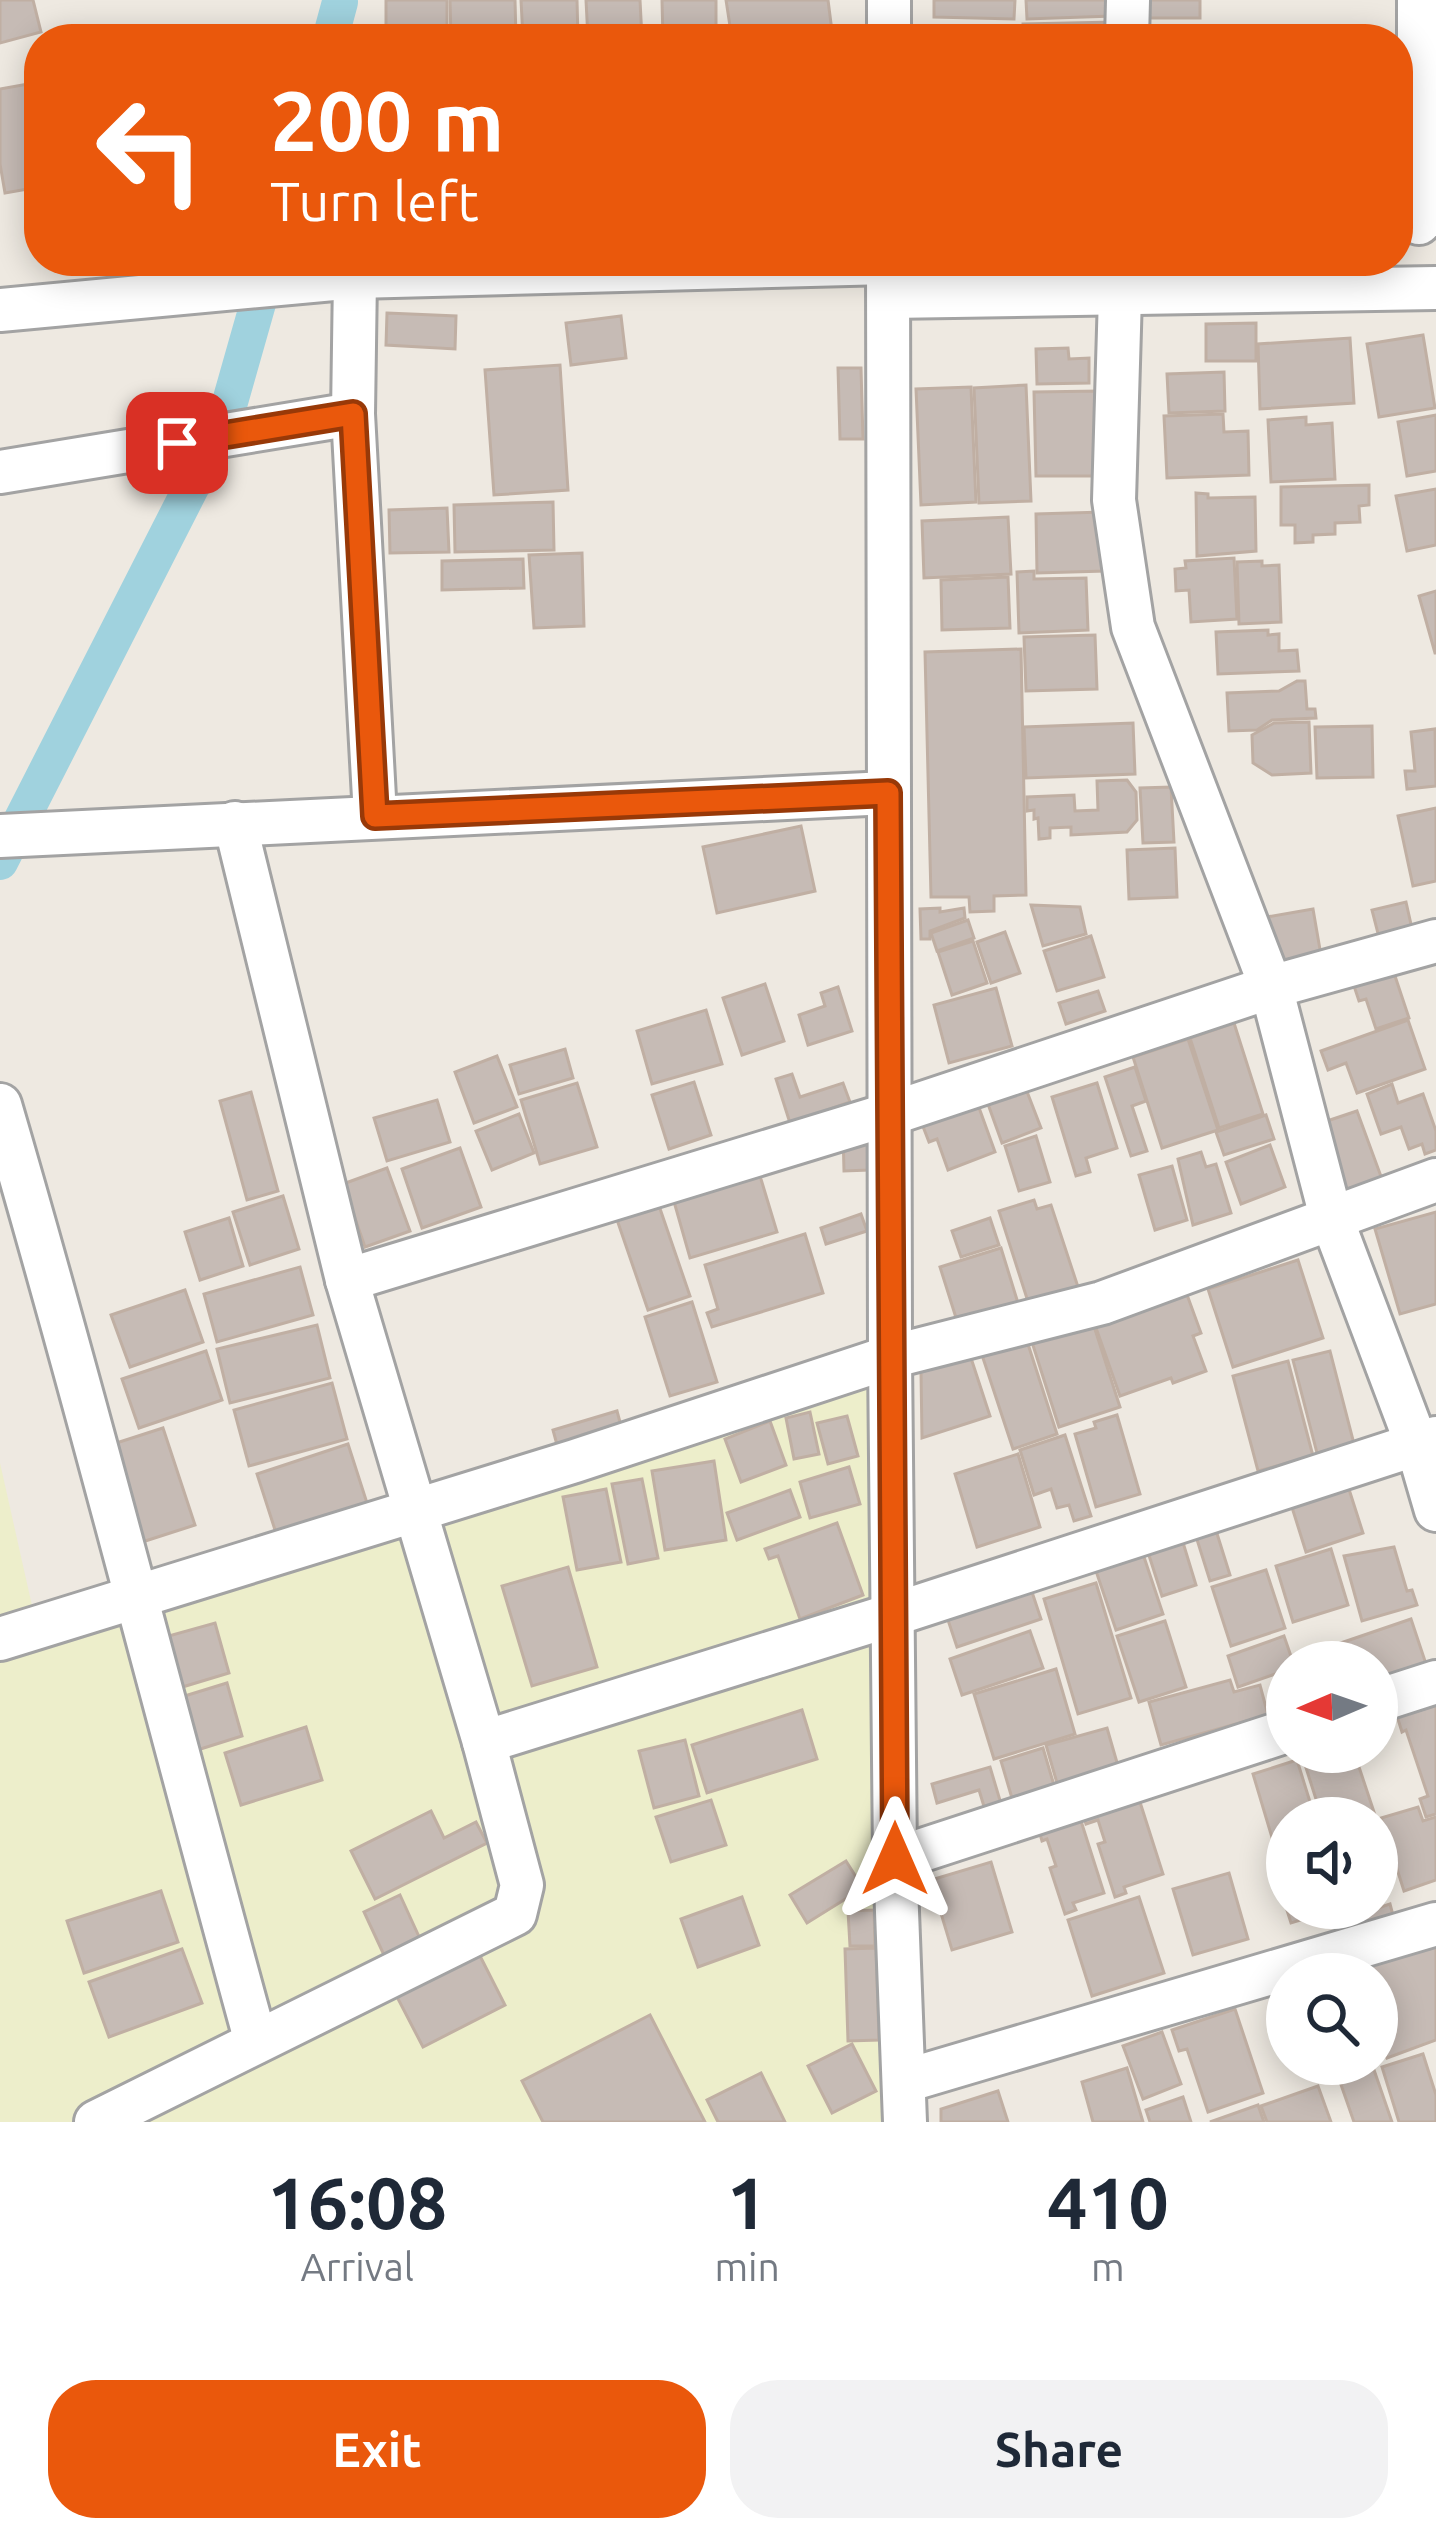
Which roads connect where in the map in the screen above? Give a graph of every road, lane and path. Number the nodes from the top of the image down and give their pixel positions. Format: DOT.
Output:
graph roads {
  1 [pos="1419,0"];
  2 [pos="1418,223"];
  3 [pos="488,276"];
  4 [pos="889,276"];
  5 [pos="1063,276"];
  6 [pos="355,277"];
  7 [pos="1121,277"];
  8 [pos="1436,288"];
  9 [pos="0,310"];
  10 [pos="353,414"];
  11 [pos="0,472"];
  12 [pos="888,793"];
  13 [pos="375,816"];
  14 [pos="235,823"];
  15 [pos="0,836"];
  16 [pos="1436,940"];
  17 [pos="1271,986"];
  18 [pos="0,1106"];
  19 [pos="890,1114"];
  20 [pos="1436,1180"];
  21 [pos="1331,1217"];
  22 [pos="347,1280"];
  23 [pos="890,1357"];
  24 [pos="1427,1442"];
  25 [pos="1436,1510"];
  26 [pos="412,1511"];
  27 [pos="134,1597"];
  28 [pos="895,1614"];
  29 [pos="0,1639"];
  30 [pos="1436,1682"];
  31 [pos="1398,1694"];
  32 [pos="1266,1738"];
  33 [pos="484,1742"];
  34 [pos="895,1859"];
  35 [pos="1436,1924"];
  36 [pos="256,2042"];
  37 [pos="905,2101"];
  38 [pos="96,2122"];
  1 -- 2 [label="street"];
  3 -- 6 [label="street"];
  4 -- 12 [label="street"];
  5 -- 7 [label="street"];
  6 -- 9 [label="street"];
  6 -- 10 [label="street"];
  7 -- 8 [label="street"];
  7 -- 17 [label="street"];
  10 -- 11 [label="street"];
  10 -- 13 [label="street"];
  12 -- 13 [label="street"];
  12 -- 19 [label="street"];
  13 -- 14 [label="street"];
  14 -- 15 [label="street"];
  14 -- 22 [label="street"];
  16 -- 17 [label="street"];
  17 -- 19 [label="street"];
  17 -- 21 [label="street"];
  18 -- 27 [label="street"];
  19 -- 22 [label="street"];
  19 -- 23 [label="street"];
  20 -- 21 [label="street"];
  21 -- 23 [label="street"];
  21 -- 24 [label="street"];
  22 -- 26 [label="street"];
  23 -- 26 [label="street"];
  23 -- 28 [label="street"];
  24 -- 25 [label="street"];
  24 -- 28 [label="street"];
  26 -- 27 [label="street"];
  26 -- 33 [label="street"];
  27 -- 29 [label="street"];
  27 -- 36 [label="street"];
  28 -- 33 [label="street"];
  28 -- 34 [label="street"];
  30 -- 31 [label="street"];
  32 -- 34 [label="street"];
  33 -- 36 [label="street"];
  34 -- 37 [label="street"];
  35 -- 37 [label="street"];
  36 -- 38 [label="street"];
}
